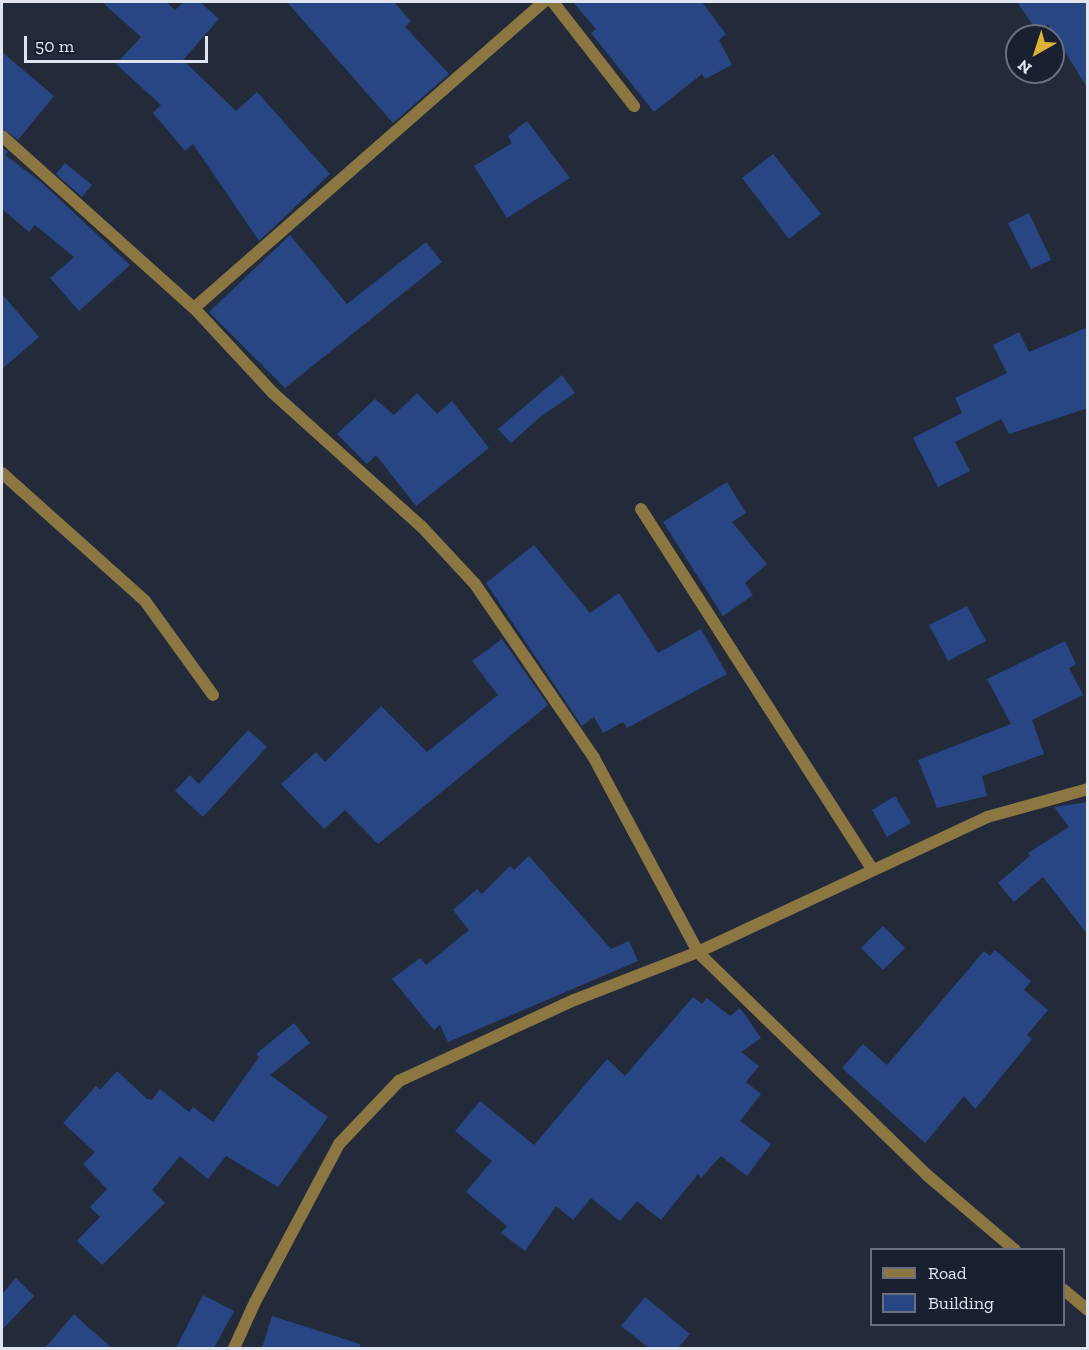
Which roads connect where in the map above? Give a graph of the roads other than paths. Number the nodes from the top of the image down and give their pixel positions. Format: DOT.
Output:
graph roads {
  1 [pos="544,2"];
  2 [pos="553,2"];
  3 [pos="634,106"];
  4 [pos="2,136"];
  5 [pos="194,308"];
  6 [pos="2,473"];
  7 [pos="641,509"];
  8 [pos="213,695"];
  9 [pos="1088,789"];
  10 [pos="873,870"];
  11 [pos="698,952"];
  12 [pos="1014,1248"];
  13 [pos="1065,1291"];
  14 [pos="1088,1310"];
  15 [pos="234,1348"];
  1 -- 5 [label="street"];
  2 -- 3 [label="street"];
  4 -- 5 [label="street"];
  5 -- 11 [label="street"];
  6 -- 8 [label="street"];
  7 -- 10 [label="street"];
  9 -- 10 [label="street"];
  10 -- 11 [label="street"];
  11 -- 12 [label="street"];
  11 -- 15 [label="street"];
  13 -- 14 [label="street"];
}
